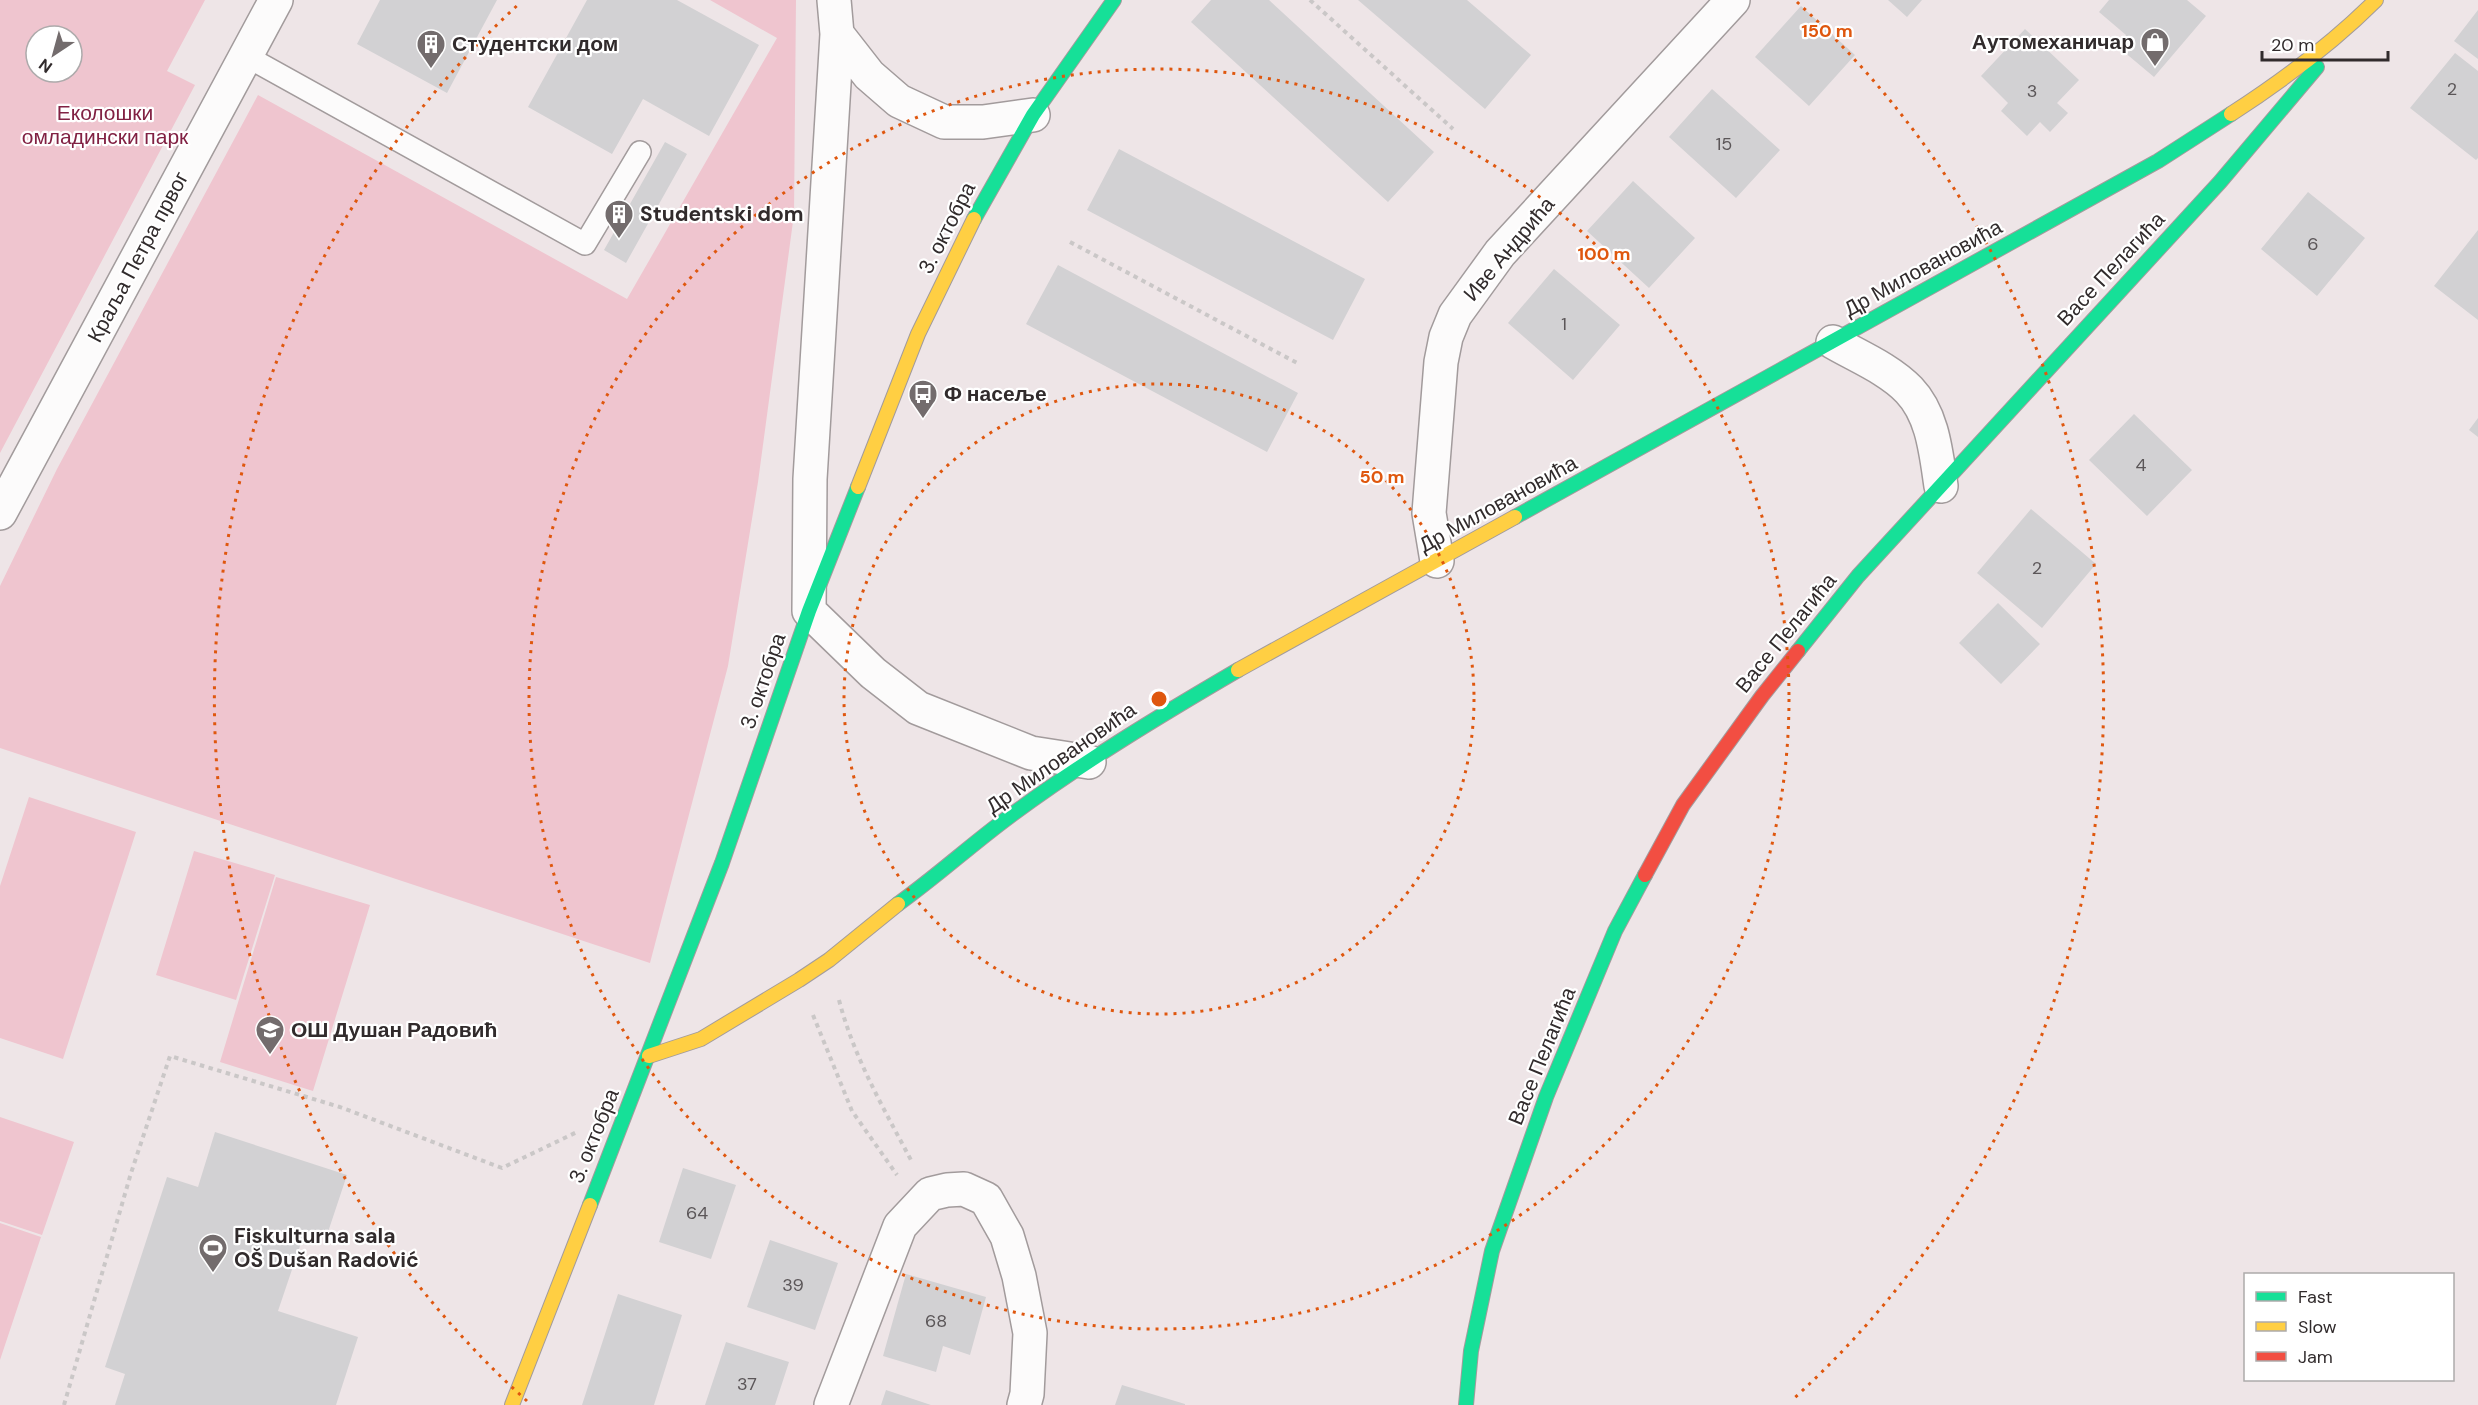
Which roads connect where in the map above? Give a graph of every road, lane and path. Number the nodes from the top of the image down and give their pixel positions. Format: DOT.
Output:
graph roads {
  1 [pos="276,0"];
  2 [pos="834,0"];
  3 [pos="1114,0"];
  4 [pos="1310,0"];
  5 [pos="1733,0"];
  6 [pos="2376,0"];
  7 [pos="2361,15"];
  8 [pos="837,34"];
  9 [pos="246,56"];
  10 [pos="1033,115"];
  11 [pos="1453,129"];
  12 [pos="640,152"];
  13 [pos="1070,242"];
  14 [pos="1833,342"];
  15 [pos="1299,364"];
  16 [pos="1941,486"];
  17 [pos="0,513"];
  18 [pos="1437,561"];
  19 [pos="809,611"];
  20 [pos="1089,762"];
  21 [pos="829,960"];
  22 [pos="799,980"];
  23 [pos="649,1056"];
  24 [pos="573,1134"];
  25 [pos="930,1194"];
  26 [pos="900,1226"];
  27 [pos="64,1405"];
  28 [pos="512,1405"];
  29 [pos="831,1405"];
  30 [pos="1024,1405"];
  31 [pos="1466,1405"];
  1 -- 9 [label="street, Краља Петра првог"];
  2 -- 8 [label="street"];
  3 -- 10 [label="street, 3. октобра"];
  4 -- 11 [label="path"];
  5 -- 18 [label="street, Иве Андрића"];
  6 -- 7 [label="street, Др Миловановића"];
  7 -- 14 [label="street, Др Миловановића"];
  7 -- 16 [label="street, Васе Пелагића"];
  8 -- 10 [label="street"];
  8 -- 19 [label="street"];
  9 -- 12 [label="lane"];
  9 -- 17 [label="street, Краља Петра првог"];
  10 -- 19 [label="street, 3. октобра"];
  13 -- 15 [label="path"];
  14 -- 16 [label="street"];
  14 -- 18 [label="street, Др Миловановића"];
  16 -- 31 [label="street, Васе Пелагића"];
  18 -- 20 [label="street, Др Миловановића"];
  19 -- 20 [label="street"];
  19 -- 23 [label="street, 3. октобра"];
  20 -- 21 [label="street, Др Миловановића"];
  21 -- 22 [label="street, Др Миловановића"];
  21 -- 25 [label="path"];
  22 -- 23 [label="street, Др Миловановића"];
  22 -- 26 [label="path"];
  23 -- 28 [label="street, 3. октобра"];
  24 -- 27 [label="path"];
  25 -- 26 [label="street"];
  25 -- 30 [label="street"];
  26 -- 29 [label="street"];
}
